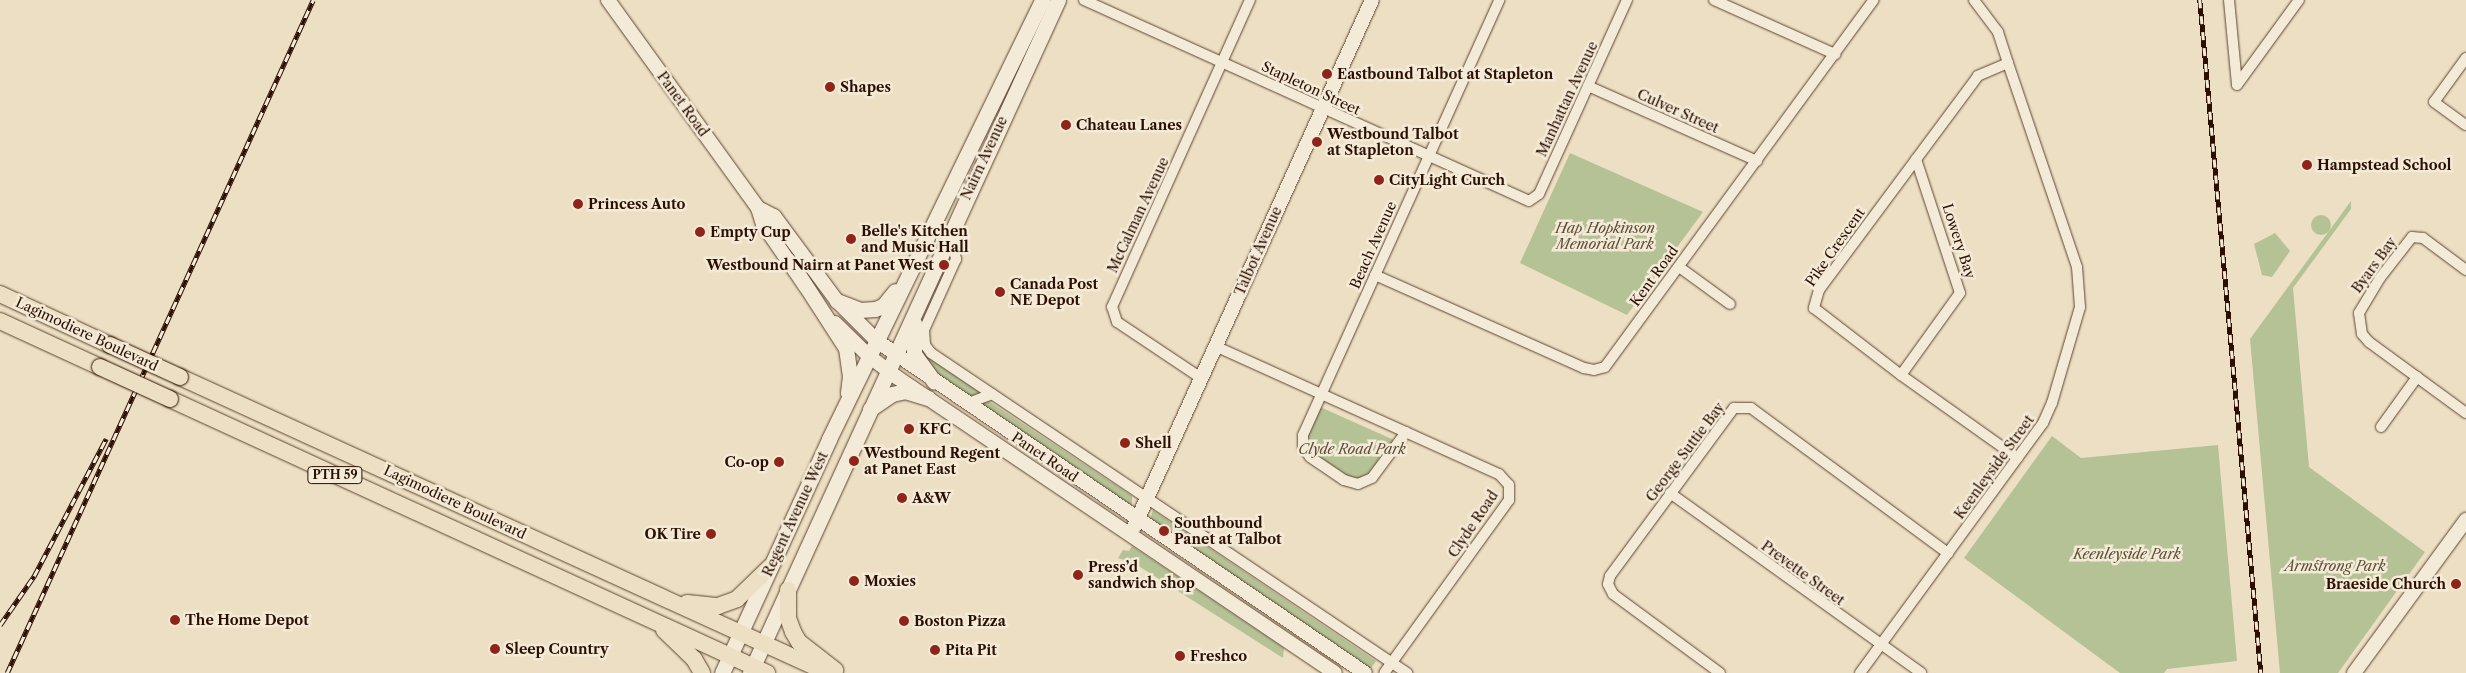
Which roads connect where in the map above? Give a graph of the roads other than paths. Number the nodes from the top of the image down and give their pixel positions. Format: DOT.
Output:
graph roads {
  1 [pos="608,0"];
  2 [pos="1042,0"];
  3 [pos="1058,0"];
  4 [pos="1084,0"];
  5 [pos="1250,0"];
  6 [pos="1372,0"];
  7 [pos="1499,0"];
  8 [pos="1627,0"];
  9 [pos="1714,0"];
  10 [pos="1874,0"];
  11 [pos="1974,0"];
  12 [pos="2229,0"];
  13 [pos="2299,0"];
  14 [pos="1835,54"];
  15 [pos="2466,58"];
  16 [pos="1222,63"];
  17 [pos="2008,63"];
  18 [pos="1016,72"];
  19 [pos="1588,86"];
  20 [pos="1323,108"];
  21 [pos="2466,125"];
  22 [pos="1428,156"];
  23 [pos="1916,159"];
  24 [pos="1757,160"];
  25 [pos="1526,200"];
  26 [pos="758,208"];
  27 [pos="934,225"];
  28 [pos="950,233"];
  29 [pos="792,240"];
  30 [pos="780,248"];
  31 [pos="915,266"];
  32 [pos="1679,267"];
  33 [pos="2466,270"];
  34 [pos="1374,276"];
  35 [pos="800,277"];
  36 [pos="0,294"];
  37 [pos="837,301"];
  38 [pos="1730,304"];
  39 [pos="916,309"];
  40 [pos="932,314"];
  41 [pos="0,321"];
  42 [pos="877,341"];
  43 [pos="1215,346"];
  44 [pos="895,355"];
  45 [pos="870,357"];
  46 [pos="888,371"];
  47 [pos="1901,375"];
  48 [pos="2417,377"];
  49 [pos="1201,378"];
  50 [pos="934,382"];
  51 [pos="1322,393"];
  52 [pos="992,394"];
  53 [pos="928,398"];
  54 [pos="847,404"];
  55 [pos="966,404"];
  56 [pos="870,409"];
  57 [pos="2466,413"];
  58 [pos="2380,427"];
  59 [pos="1406,432"];
  60 [pos="2018,458"];
  61 [pos="1670,493"];
  62 [pos="1145,500"];
  63 [pos="1134,518"];
  64 [pos="2466,520"];
  65 [pos="1125,532"];
  66 [pos="1948,553"];
  67 [pos="770,567"];
  68 [pos="788,590"];
  69 [pos="672,602"];
  70 [pos="656,622"];
  71 [pos="740,633"];
  72 [pos="763,644"];
  73 [pos="1880,645"];
  74 [pos="730,656"];
  75 [pos="1392,662"];
  76 [pos="757,671"];
  77 [pos="702,673"];
  78 [pos="722,673"];
  79 [pos="828,673"];
  80 [pos="839,673"];
  81 [pos="1335,673"];
  82 [pos="1365,673"];
  83 [pos="1384,673"];
  84 [pos="1408,673"];
  85 [pos="1720,673"];
  86 [pos="1860,673"];
  87 [pos="1920,673"];
  88 [pos="2354,673"];
  1 -- 26 [label="street, Panet Road"];
  2 -- 18 [label="main road, Nairn Avenue"];
  3 -- 18 [label="main road, Nairn Avenue"];
  4 -- 16 [label="street, Stapleton Street"];
  5 -- 16 [label="street, McCalman Avenue"];
  6 -- 20 [label="street, Talbot Avenue"];
  7 -- 22 [label="street, Beach Avenue"];
  8 -- 19 [label="street, Manhattan Avenue"];
  9 -- 14 [label="street"];
  10 -- 14 [label="street, Kent Road"];
  11 -- 17 [label="street, Keenleyside Street"];
  12 -- 13 [label="street"];
  14 -- 24 [label="street, Kent Road"];
  15 -- 21 [label="street"];
  16 -- 20 [label="street, Stapleton Street"];
  16 -- 49 [label="street, McCalman Avenue"];
  17 -- 23 [label="street, Pike Crescent"];
  17 -- 60 [label="street, Keenleyside Street"];
  18 -- 27 [label="main road, Nairn Avenue"];
  18 -- 28 [label="main road, Nairn Avenue"];
  19 -- 24 [label="street, Culver Street"];
  19 -- 25 [label="street, Manhattan Avenue"];
  20 -- 22 [label="street, Stapleton Street"];
  20 -- 43 [label="street, Talbot Avenue"];
  22 -- 25 [label="street, Stapleton Street"];
  22 -- 34 [label="street, Beach Avenue"];
  23 -- 47 [label="street, Lowery Bay"];
  23 -- 47 [label="street, Pike Crescent"];
  24 -- 32 [label="street, Kent Road"];
  26 -- 29 [label="street, Panet Road"];
  26 -- 30 [label="street, Panet Road"];
  27 -- 28 [label="main road"];
  27 -- 31 [label="main road, Nairn Avenue"];
  28 -- 39 [label="main road, Nairn Avenue"];
  28 -- 40 [label="street"];
  29 -- 30 [label="street"];
  29 -- 37 [label="street, Panet Road"];
  30 -- 35 [label="street, Panet Road"];
  31 -- 37 [label="main road"];
  31 -- 42 [label="main road, Nairn Avenue"];
  32 -- 34 [label="street, Kent Road"];
  32 -- 38 [label="street"];
  33 -- 48 [label="street, Byars Bay"];
  34 -- 51 [label="street, Beach Avenue"];
  35 -- 45 [label="street, Panet Road"];
  35 -- 54 [label="main road"];
  36 -- 69 [label="main road, Lagimodiere Boulevard / PTH 59, bridge"];
  37 -- 42 [label="street, Panet Road"];
  39 -- 40 [label="street"];
  39 -- 44 [label="main road, Nairn Avenue"];
  39 -- 50 [label="main road"];
  40 -- 52 [label="street"];
  41 -- 70 [label="main road, Lagimodiere Boulevard / PTH 59, bridge"];
  42 -- 44 [label="street, Panet Road"];
  42 -- 45 [label="main road, Nairn Avenue"];
  43 -- 49 [label="street, Talbot Avenue"];
  43 -- 51 [label="street, Clyde Road"];
  44 -- 46 [label="main road, Nairn Avenue"];
  44 -- 50 [label="street, Panet Road"];
  45 -- 46 [label="street, Panet Road"];
  45 -- 54 [label="main road, Regent Avenue West"];
  46 -- 53 [label="street, Panet Road"];
  46 -- 56 [label="main road, Regent Avenue West"];
  47 -- 60 [label="street, Pike Crescent"];
  48 -- 57 [label="street, Byars Bay"];
  48 -- 58 [label="street"];
  49 -- 62 [label="street, Talbot Avenue"];
  50 -- 55 [label="street, Panet Road"];
  51 -- 59 [label="street, Clyde Road"];
  51 -- 59 [label="street"];
  52 -- 55 [label="street"];
  52 -- 62 [label="street"];
  53 -- 56 [label="main road"];
  53 -- 65 [label="street, Panet Road"];
  54 -- 67 [label="main road, Regent Avenue West"];
  55 -- 63 [label="street, Panet Road"];
  56 -- 68 [label="main road, Regent Avenue West"];
  59 -- 75 [label="street, Clyde Road"];
  60 -- 66 [label="street, Keenleyside Street"];
  61 -- 66 [label="street, George Suttie Bay"];
  61 -- 73 [label="street, Prevette Street"];
  61 -- 85 [label="street, George Suttie Bay"];
  62 -- 63 [label="street, Talbot Avenue"];
  62 -- 75 [label="street"];
  63 -- 65 [label="street, Talbot Avenue"];
  63 -- 82 [label="street, Panet Road"];
  64 -- 88 [label="street"];
  65 -- 81 [label="street, Panet Road"];
  66 -- 73 [label="street, Keenleyside Street"];
  67 -- 69 [label="main road"];
  67 -- 71 [label="main road, Regent Avenue West"];
  68 -- 72 [label="main road, Regent Avenue West"];
  68 -- 80 [label="main road"];
  69 -- 71 [label="main road, Lagimodiere Boulevard / PTH 59"];
  70 -- 74 [label="main road, Lagimodiere Boulevard / PTH 59"];
  70 -- 77 [label="main road"];
  71 -- 72 [label="main road, Lagimodiere Boulevard / PTH 59"];
  71 -- 74 [label="main road, Regent Avenue West"];
  72 -- 76 [label="main road, Regent Avenue West"];
  72 -- 79 [label="main road, Lagimodiere Boulevard / PTH 59"];
  73 -- 86 [label="street, Keenleyside Street"];
  73 -- 87 [label="street, Prevette Street"];
  74 -- 76 [label="main road, Lagimodiere Boulevard / PTH 59"];
  74 -- 78 [label="main road, Regent Avenue West"];
  75 -- 83 [label="street, Clyde Road"];
  75 -- 84 [label="street"];
}
